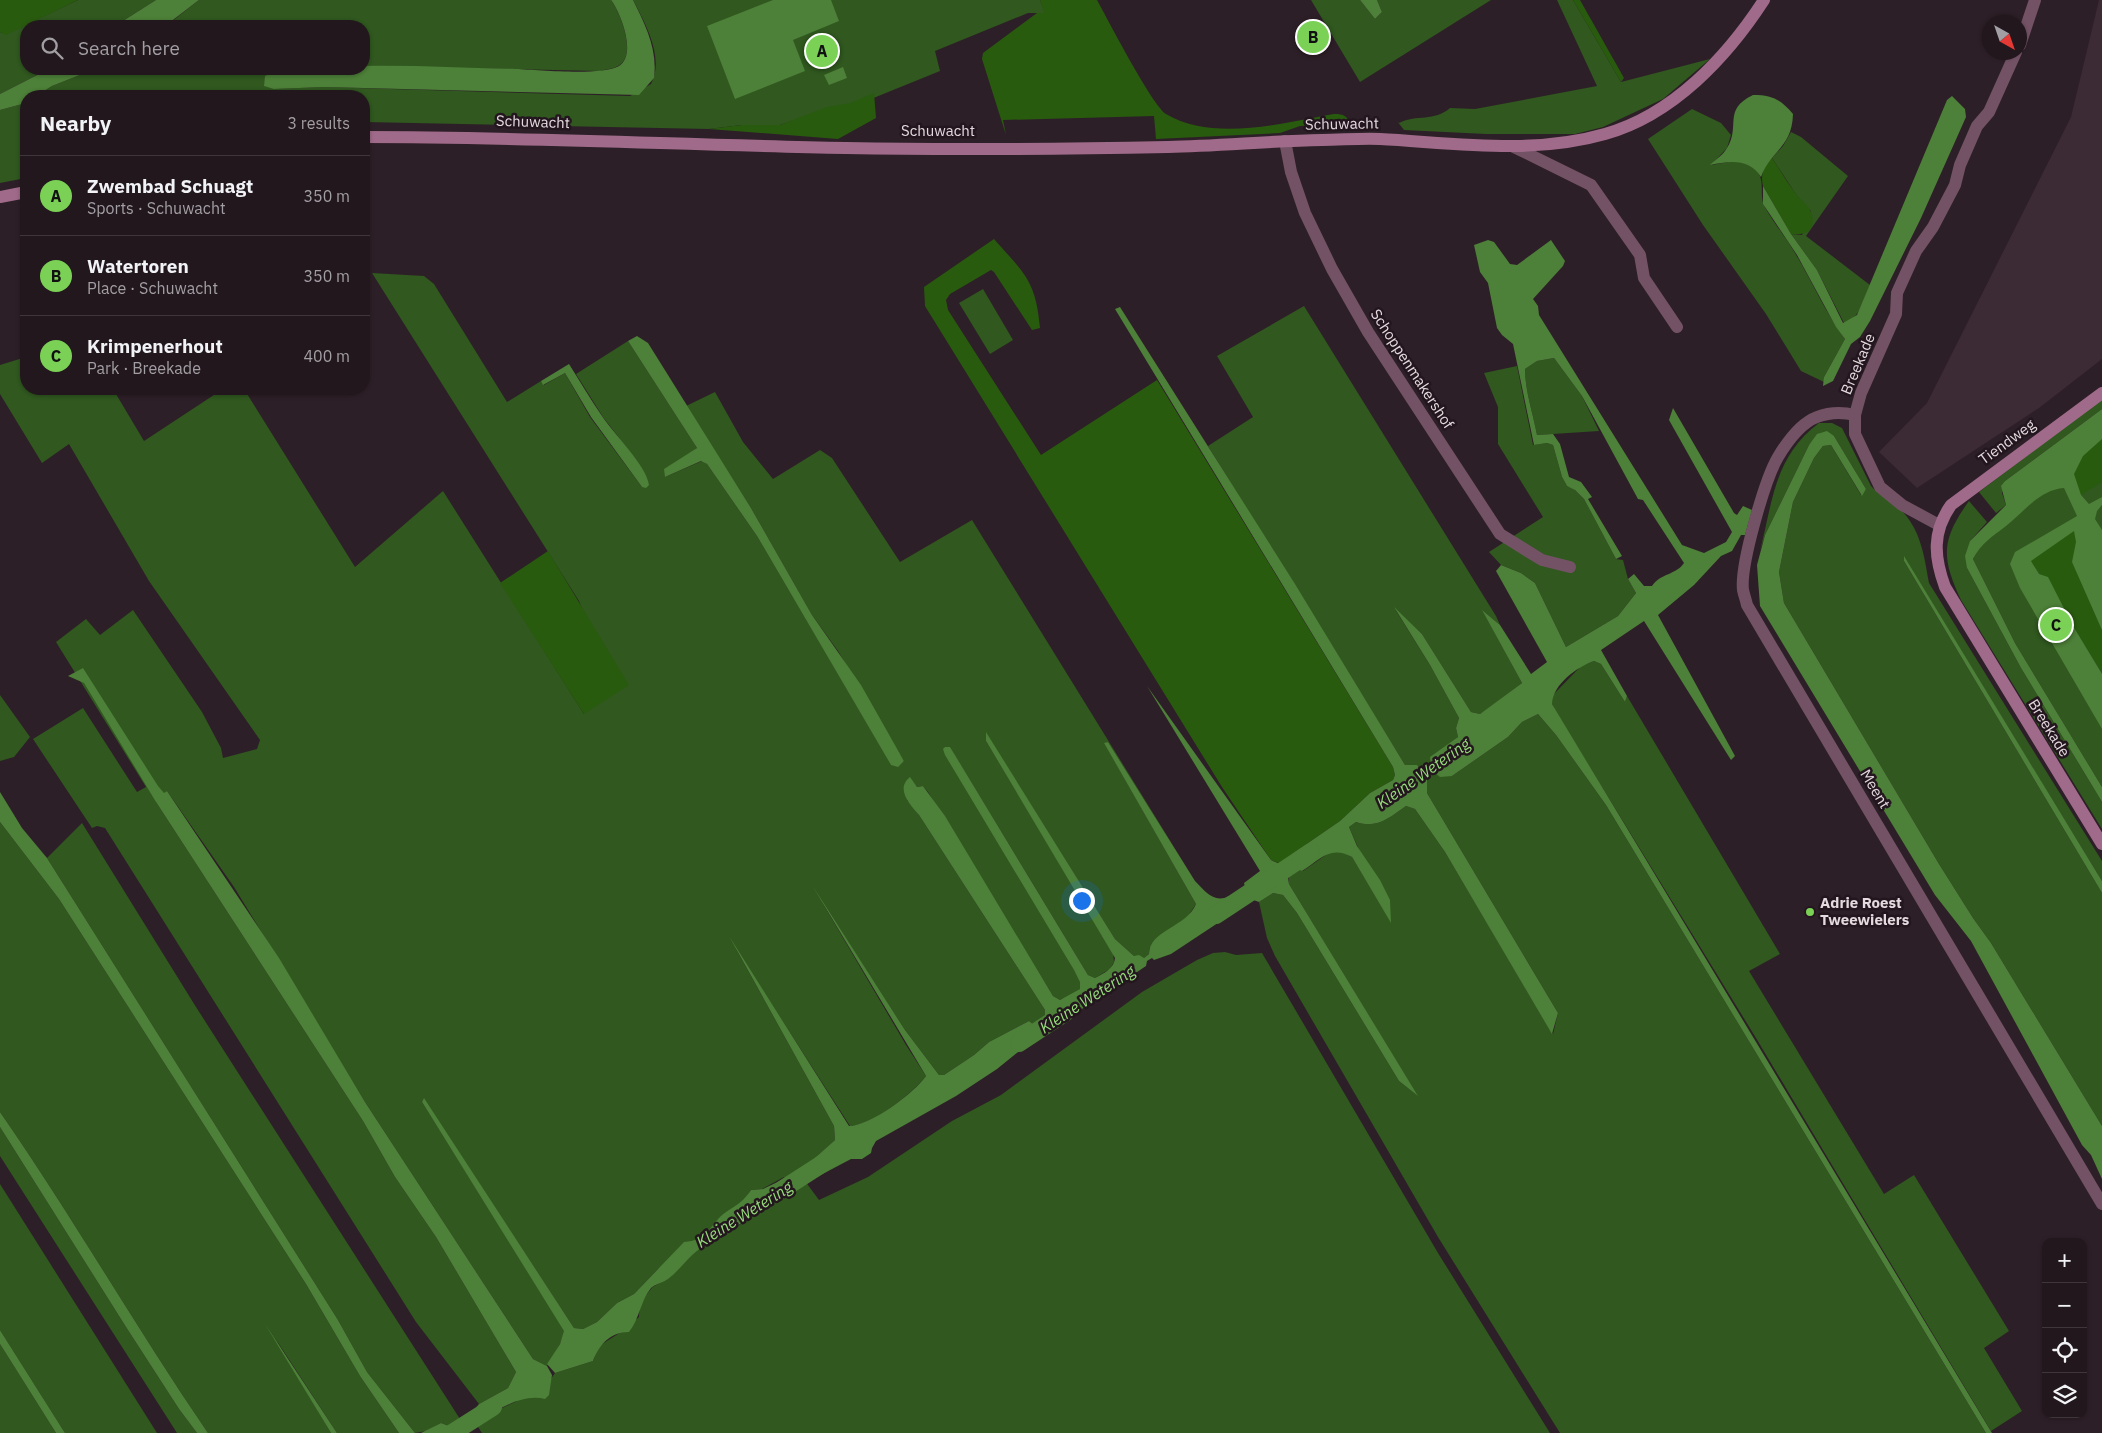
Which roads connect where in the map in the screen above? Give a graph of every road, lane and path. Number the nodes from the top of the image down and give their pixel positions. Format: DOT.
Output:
graph roads {
  1 [pos="1764,0"];
  2 [pos="2035,0"];
  3 [pos="2027,24"];
  4 [pos="2012,60"];
  5 [pos="370,137"];
  6 [pos="1285,141"];
  7 [pos="1512,146"];
  8 [pos="20,193"];
  9 [pos="0,197"];
  10 [pos="1677,327"];
  11 [pos="2102,393"];
  12 [pos="1855,415"];
  13 [pos="1939,525"];
  14 [pos="1570,567"];
  15 [pos="2102,844"];
  16 [pos="2102,1204"];
  1 -- 7 [label="street, Schuwacht"];
  2 -- 3 [label="street"];
  4 -- 12 [label="street, Breekade"];
  5 -- 6 [label="street, Schuwacht"];
  6 -- 7 [label="street, Schuwacht"];
  6 -- 14 [label="street, Schoppenmakershof"];
  7 -- 10 [label="street, Schuwacht"];
  8 -- 9 [label="street"];
  11 -- 13 [label="street, Tiendweg"];
  12 -- 13 [label="street, Breekade"];
  12 -- 16 [label="street, Meent"];
  13 -- 15 [label="street, Breekade"];
}
